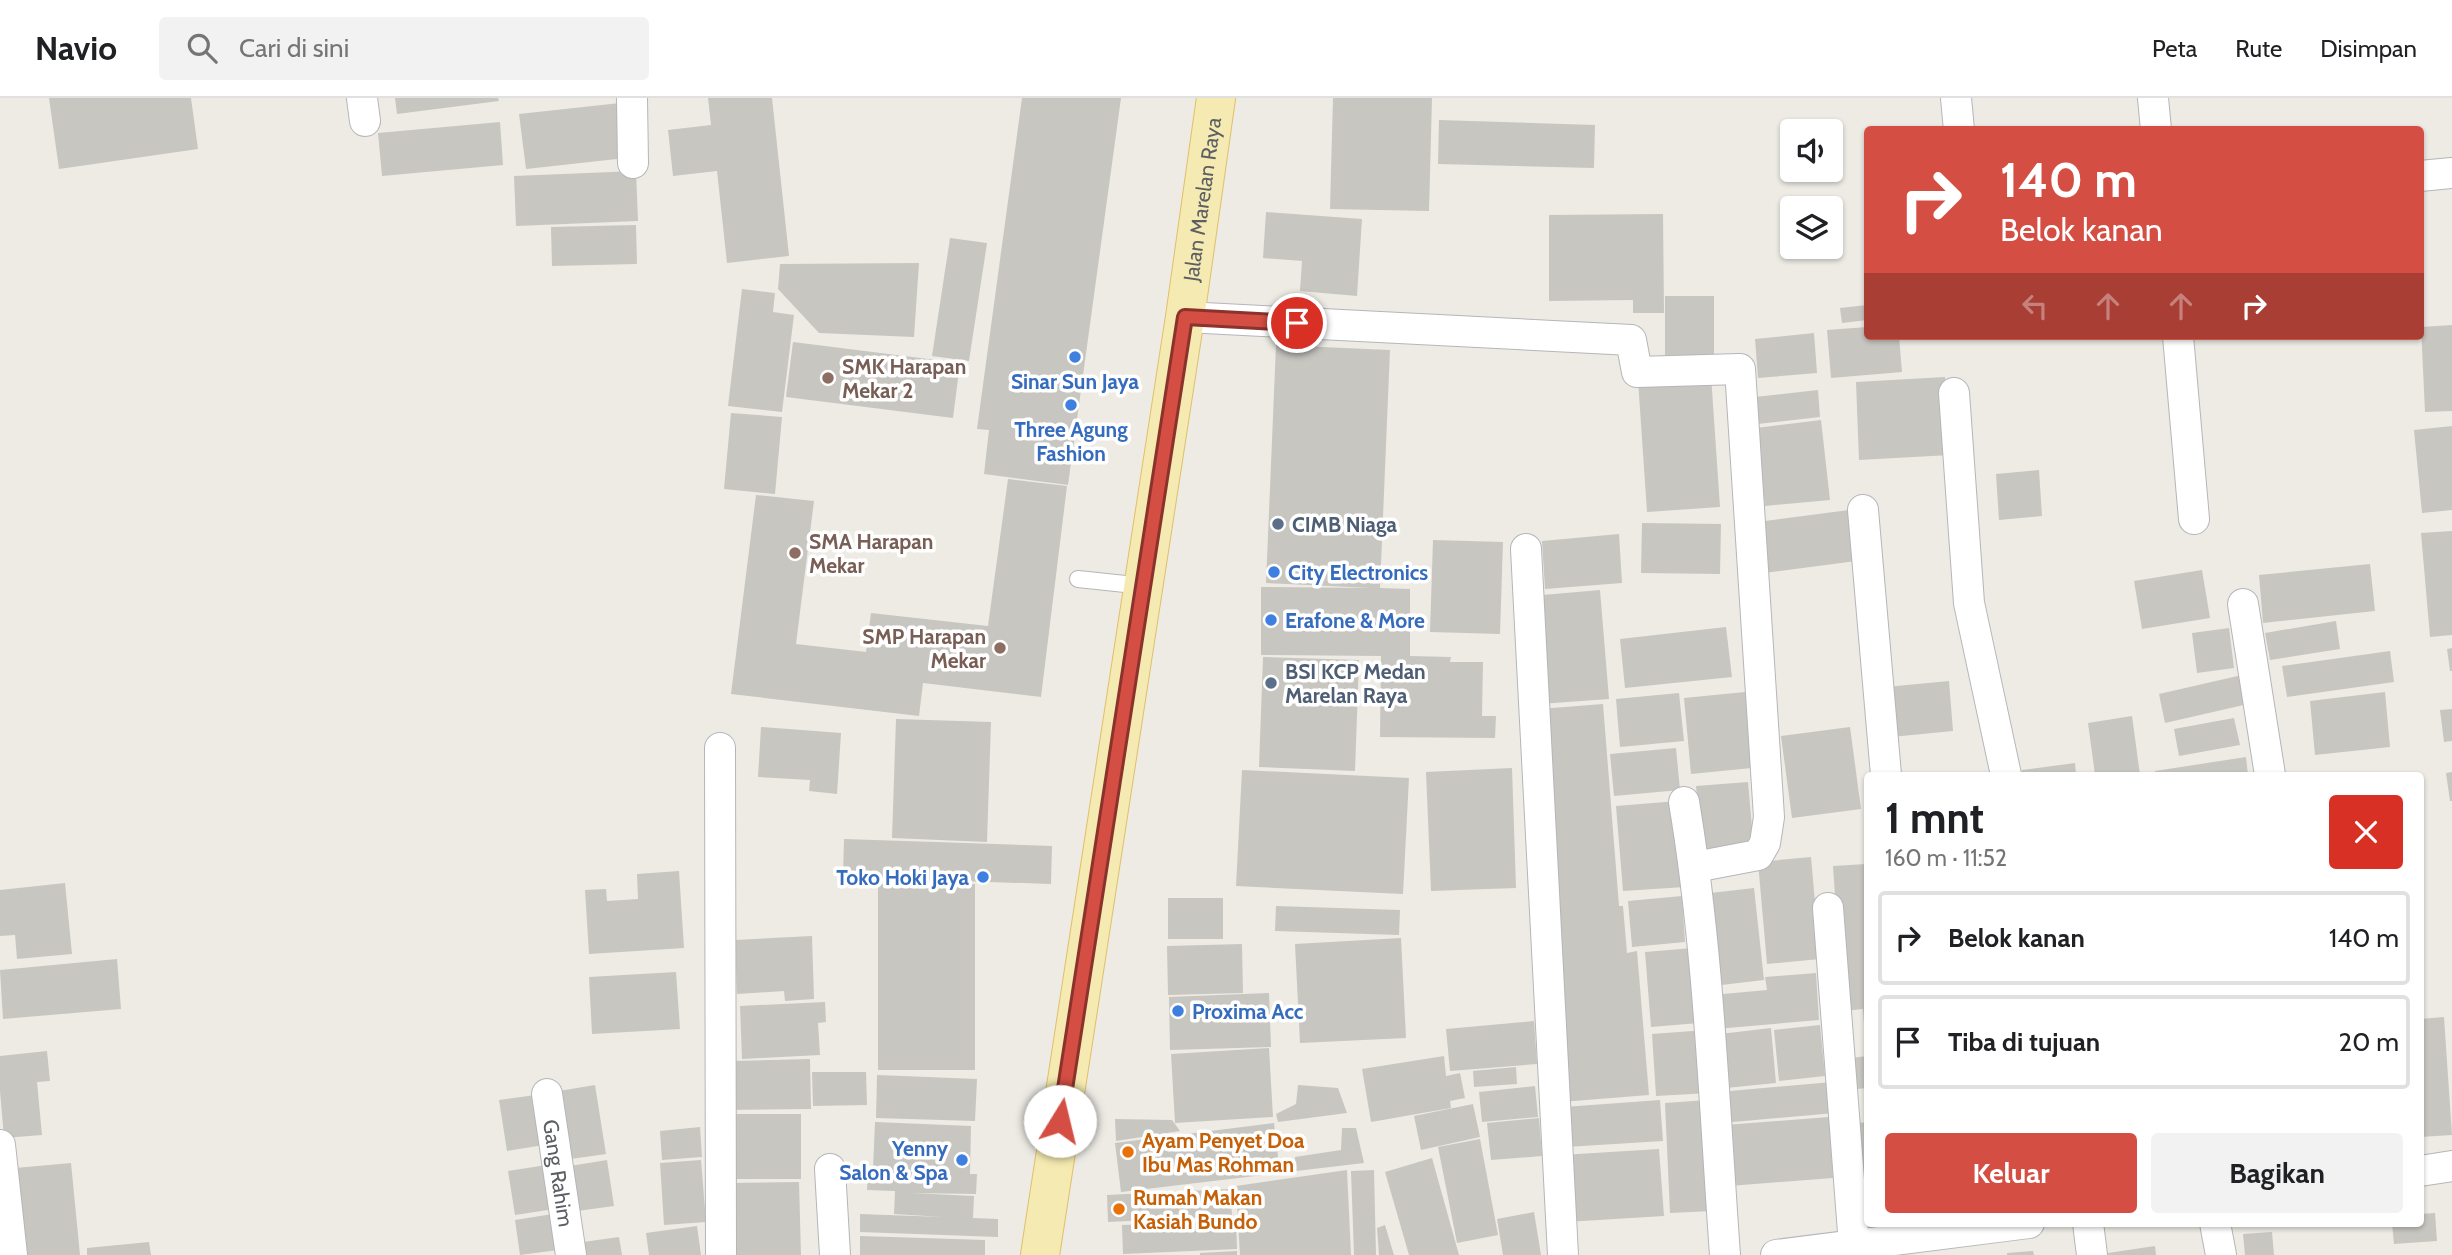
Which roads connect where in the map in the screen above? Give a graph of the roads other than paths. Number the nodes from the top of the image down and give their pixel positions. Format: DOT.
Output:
graph roads {
  1 [pos="632,98"];
  2 [pos="1216,98"];
  3 [pos="1956,98"];
  4 [pos="2153,98"];
  5 [pos="1959,126"];
  6 [pos="2156,126"];
  7 [pos="633,163"];
  8 [pos="2452,173"];
  9 [pos="2424,176"];
  10 [pos="1185,317"];
  11 [pos="2179,340"];
  12 [pos="1954,393"];
  13 [pos="1863,510"];
  14 [pos="2194,519"];
  15 [pos="1526,549"];
  16 [pos="1078,579"];
  17 [pos="1143,586"];
  18 [pos="2243,604"];
  19 [pos="720,748"];
  20 [pos="1886,772"];
  21 [pos="2005,772"];
  22 [pos="2270,772"];
  23 [pos="1684,802"];
  24 [pos="1695,867"];
  25 [pos="1828,908"];
  26 [pos="547,1094"];
  27 [pos="0,1145"];
  28 [pos="2452,1166"];
  29 [pos="830,1169"];
  30 [pos="2424,1170"];
  31 [pos="1970,1227"];
  32 [pos="2088,1227"];
  33 [pos="2217,1227"];
  34 [pos="1926,1230"];
  35 [pos="1854,1245"];
  36 [pos="12,1255"];
  37 [pos="571,1255"];
  38 [pos="721,1255"];
  39 [pos="835,1255"];
  40 [pos="1040,1255"];
  41 [pos="1563,1255"];
  42 [pos="1725,1255"];
  43 [pos="1776,1255"];
  44 [pos="2092,1255"];
  45 [pos="2221,1255"];
  1 -- 7 [label="street"];
  2 -- 10 [label="main road, Jalan Marelan Raya"];
  3 -- 5 [label="street"];
  4 -- 6 [label="street"];
  8 -- 9 [label="street"];
  10 -- 17 [label="main road, Jalan Marelan Raya"];
  10 -- 24 [label="street"];
  11 -- 14 [label="street"];
  12 -- 21 [label="street"];
  13 -- 20 [label="street"];
  15 -- 41 [label="street"];
  16 -- 17 [label="lane"];
  17 -- 40 [label="main road, Jalan Marelan Raya"];
  18 -- 22 [label="street"];
  19 -- 38 [label="street"];
  23 -- 24 [label="street"];
  24 -- 42 [label="street"];
  25 -- 35 [label="street"];
  26 -- 37 [label="street, Gang Rahim"];
  27 -- 36 [label="street"];
  28 -- 30 [label="street"];
  29 -- 39 [label="street"];
  31 -- 34 [label="street"];
  32 -- 44 [label="street"];
  33 -- 45 [label="street"];
  34 -- 35 [label="street"];
  35 -- 43 [label="street"];
}
